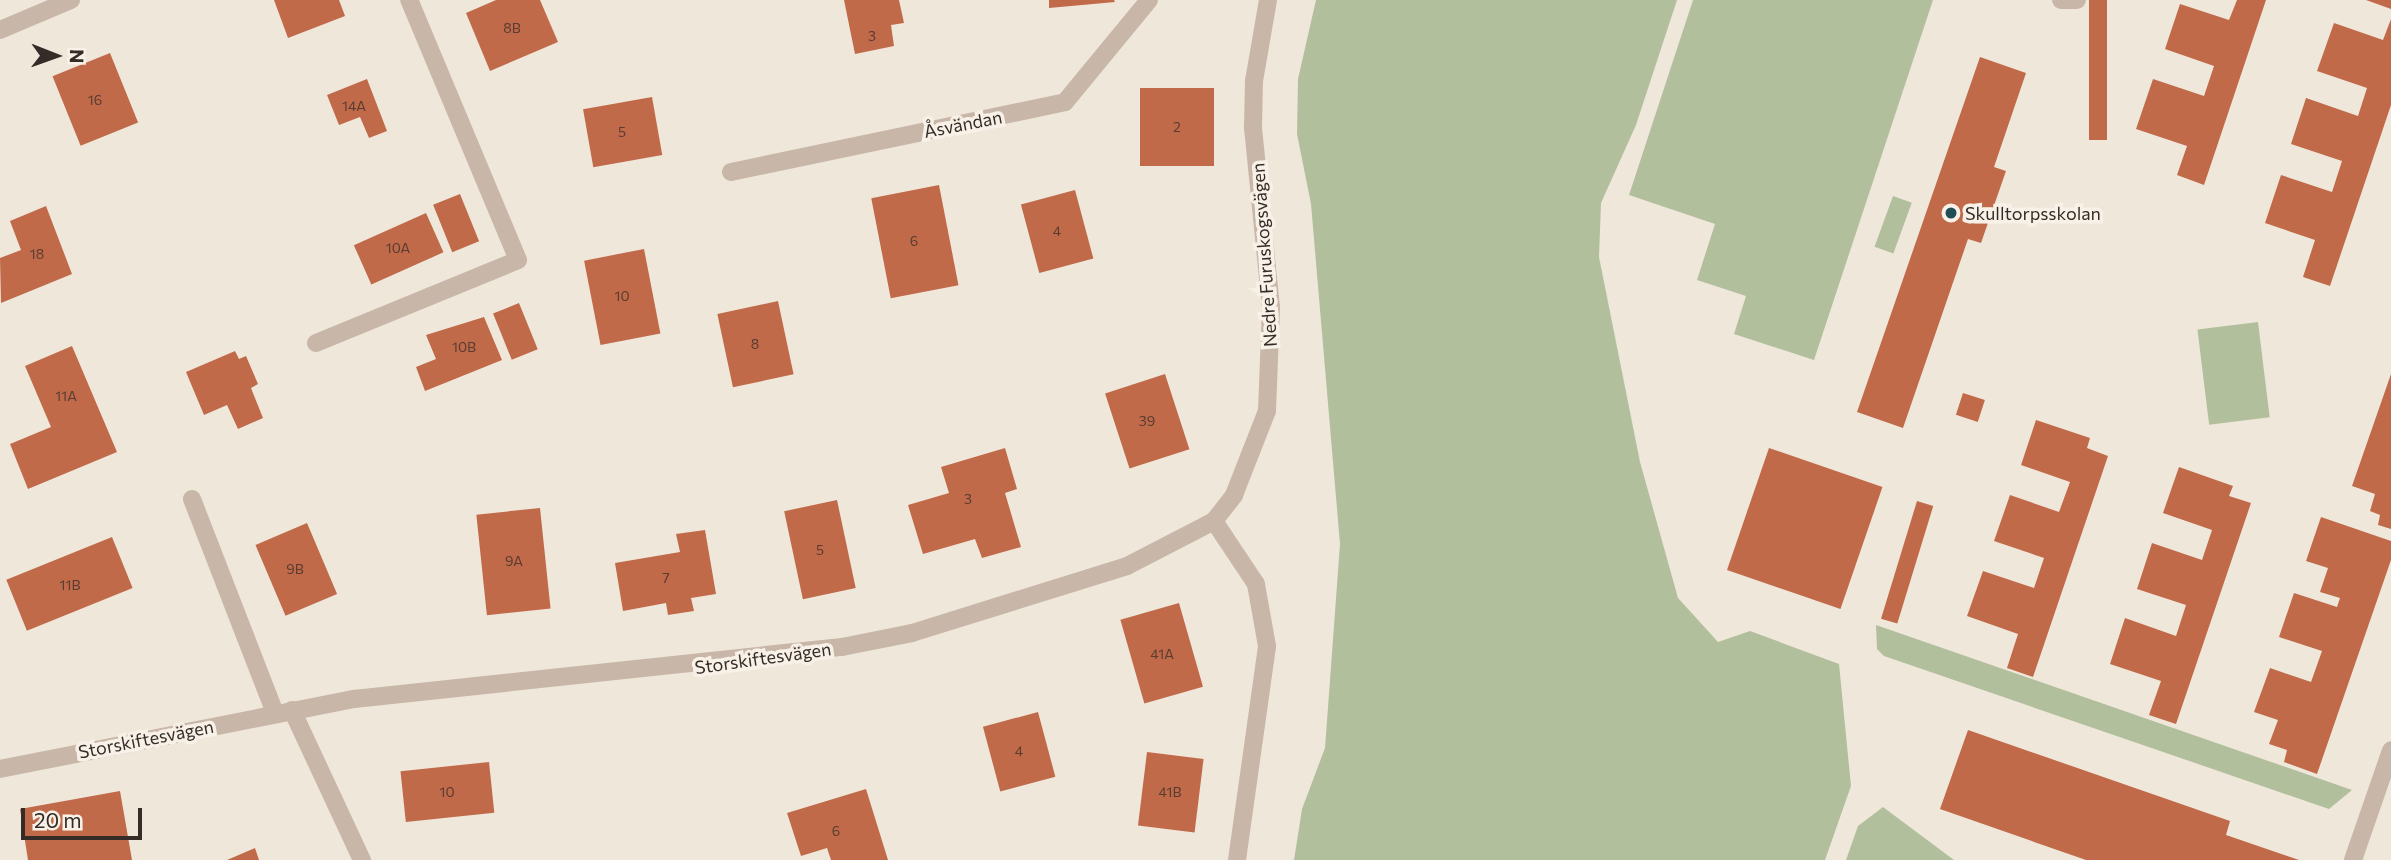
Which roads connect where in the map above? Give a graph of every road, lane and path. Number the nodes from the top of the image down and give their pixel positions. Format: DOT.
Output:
graph roads {
  1 [pos="71,0"];
  2 [pos="409,0"];
  3 [pos="1149,0"];
  4 [pos="1268,0"];
  5 [pos="2061,0"];
  6 [pos="2077,0"];
  7 [pos="0,30"];
  8 [pos="731,172"];
  9 [pos="316,343"];
  10 [pos="192,499"];
  11 [pos="1214,521"];
  12 [pos="283,711"];
  13 [pos="2391,750"];
  14 [pos="0,769"];
  15 [pos="362,860"];
  16 [pos="1237,860"];
  17 [pos="2353,860"];
  1 -- 7 [label="street"];
  2 -- 9 [label="street"];
  3 -- 8 [label="street, Åsvändan"];
  4 -- 11 [label="street, Nedre Furuskogsvägen"];
  5 -- 6 [label="street"];
  10 -- 12 [label="street"];
  11 -- 12 [label="street, Storskiftesvägen"];
  11 -- 16 [label="street"];
  12 -- 14 [label="street, Storskiftesvägen"];
  12 -- 15 [label="street"];
  13 -- 17 [label="street"];
}
